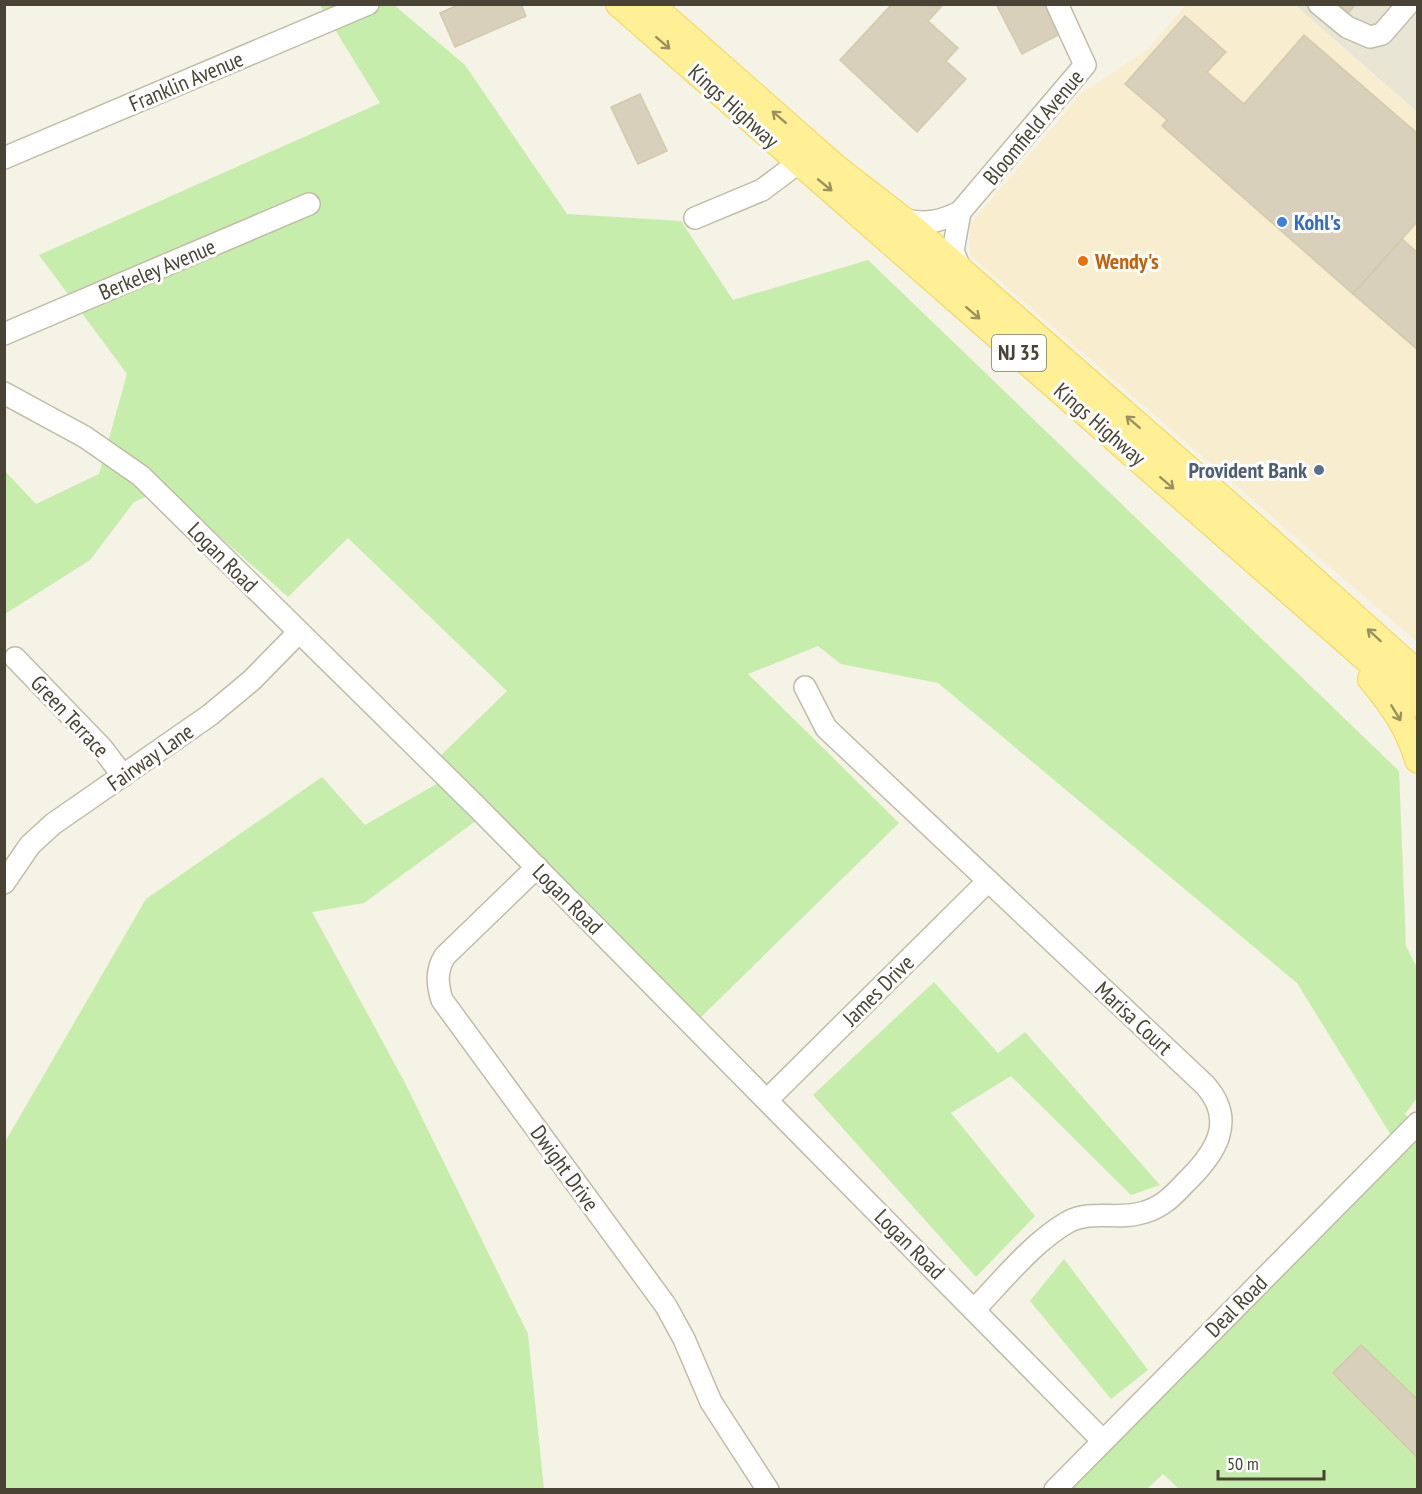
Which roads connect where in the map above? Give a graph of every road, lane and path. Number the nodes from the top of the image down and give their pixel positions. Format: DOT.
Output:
graph roads {
  1 [pos="368,4"];
  2 [pos="619,4"];
  3 [pos="650,4"];
  4 [pos="1057,4"];
  5 [pos="1319,4"];
  6 [pos="1408,4"];
  7 [pos="4,158"];
  8 [pos="798,164"];
  9 [pos="309,204"];
  10 [pos="960,212"];
  11 [pos="695,218"];
  12 [pos="902,219"];
  13 [pos="962,273"];
  14 [pos="4,334"];
  15 [pos="4,393"];
  16 [pos="1321,618"];
  17 [pos="299,632"];
  18 [pos="15,658"];
  19 [pos="1407,660"];
  20 [pos="1418,674"];
  21 [pos="805,687"];
  22 [pos="1418,704"];
  23 [pos="1418,760"];
  24 [pos="123,776"];
  25 [pos="537,867"];
  26 [pos="988,881"];
  27 [pos="4,883"];
  28 [pos="767,1100"];
  29 [pos="1418,1123"];
  30 [pos="974,1310"];
  31 [pos="1102,1440"];
  32 [pos="768,1490"];
  33 [pos="1055,1490"];
  1 -- 7 [label="street, Franklin Avenue"];
  2 -- 8 [label="main road, Kings Highway / NJ 35, one-way"];
  12 -- 3 [label="main road, Kings Highway / NJ 35, one-way"];
  4 -- 10 [label="street, Bloomfield Avenue"];
  5 -- 6 [label="street"];
  8 -- 11 [label="street"];
  8 -- 16 [label="main road, Kings Highway / NJ 35, one-way"];
  9 -- 14 [label="street, Berkeley Avenue"];
  10 -- 12 [label="street, Bloomfield Avenue"];
  10 -- 13 [label="street"];
  12 -- 13 [label="main road, Kings Highway / NJ 35"];
  19 -- 13 [label="main road, Kings Highway / NJ 35, one-way"];
  15 -- 17 [label="street, Logan Road"];
  16 -- 22 [label="main road, Kings Highway / NJ 35"];
  16 -- 23 [label="main road, one-way"];
  17 -- 24 [label="street, Fairway Lane"];
  17 -- 25 [label="street, Logan Road"];
  18 -- 24 [label="street, Green Terrace"];
  19 -- 20 [label="main road, Kings Highway / NJ 35"];
  21 -- 26 [label="street, Marisa Court"];
  24 -- 27 [label="street, Fairway Lane"];
  25 -- 28 [label="street, Logan Road"];
  25 -- 32 [label="street, Dwight Drive"];
  26 -- 28 [label="street, James Drive"];
  26 -- 30 [label="street, Marisa Court"];
  28 -- 30 [label="street, Logan Road"];
  29 -- 31 [label="street, Deal Road"];
  30 -- 31 [label="street, Logan Road"];
  31 -- 33 [label="street, Deal Road"];
}
